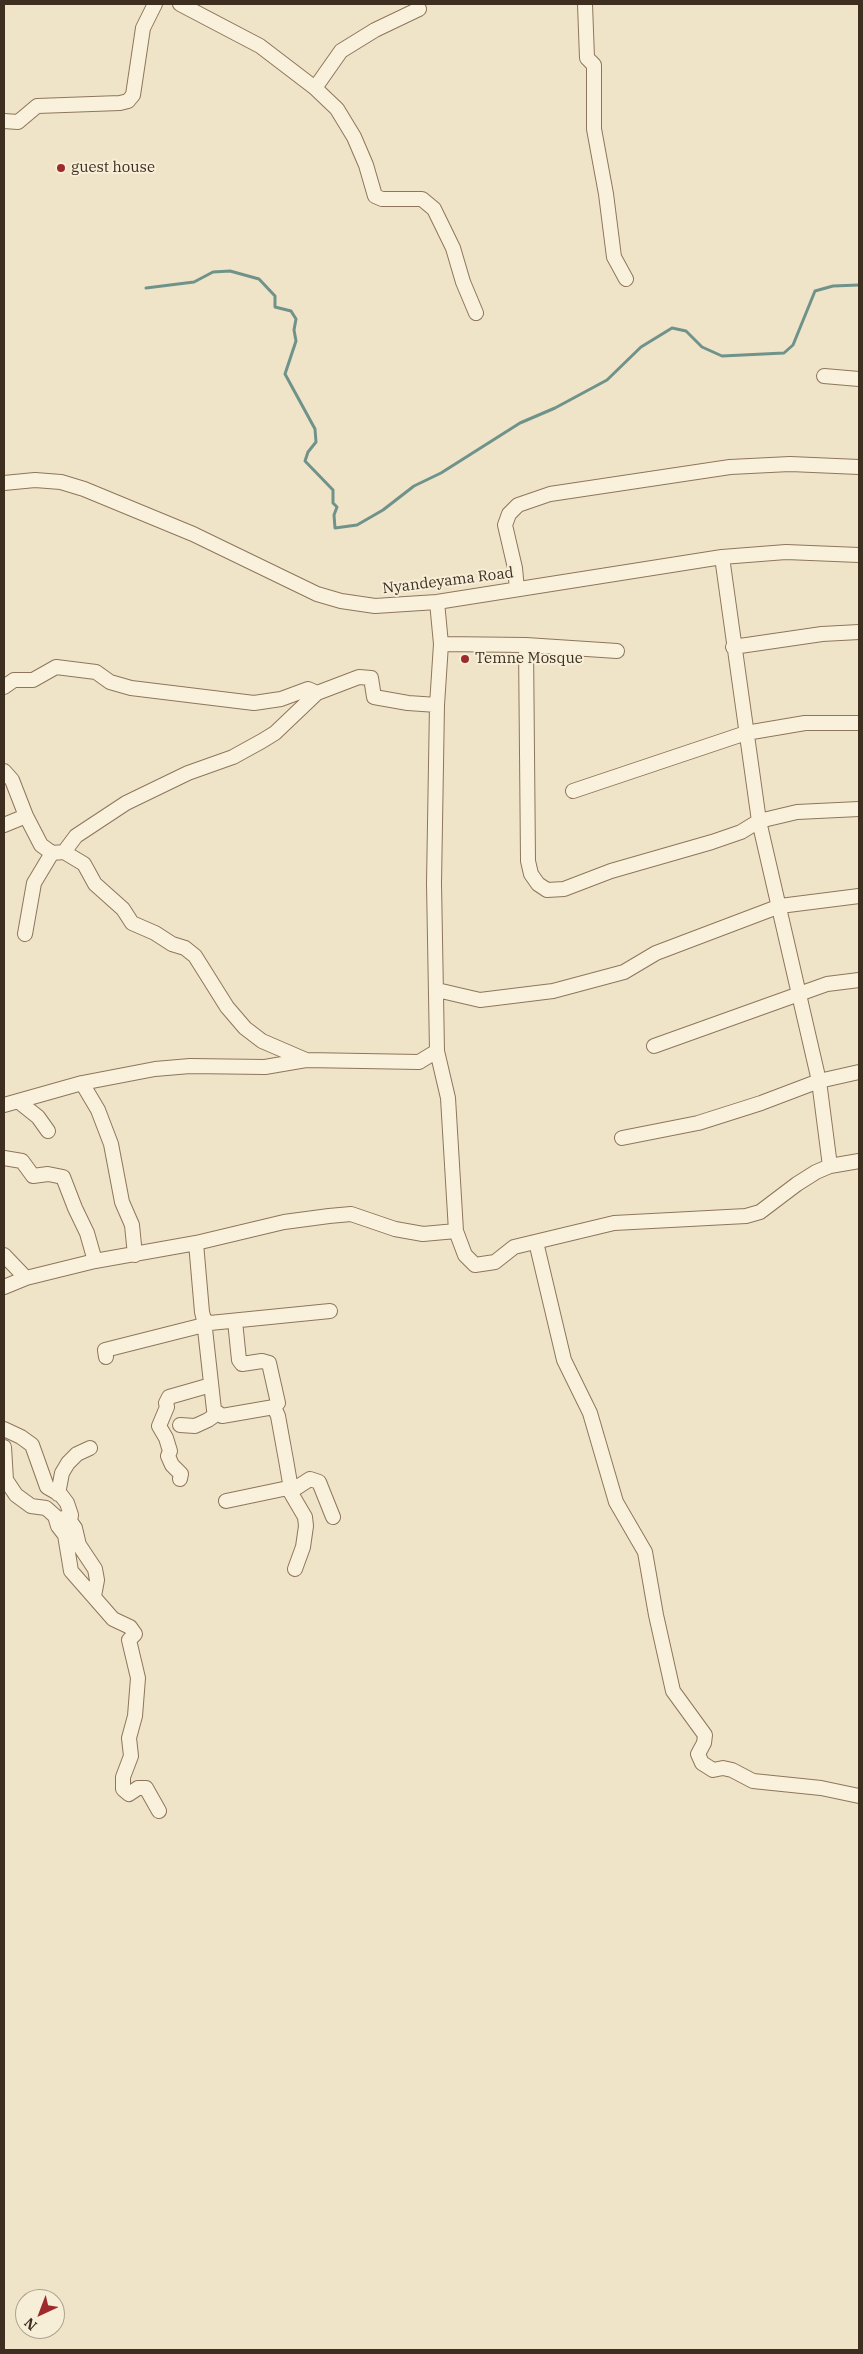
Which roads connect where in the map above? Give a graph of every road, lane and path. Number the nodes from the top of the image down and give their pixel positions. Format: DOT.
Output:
graph roads {
  1 [pos="155,4"];
  2 [pos="180,4"];
  3 [pos="585,4"];
  4 [pos="419,9"];
  5 [pos="314,88"];
  6 [pos="4,121"];
  7 [pos="626,279"];
  8 [pos="476,313"];
  9 [pos="824,376"];
  10 [pos="859,379"];
  11 [pos="859,467"];
  12 [pos="4,483"];
  13 [pos="859,555"];
  14 [pos="722,557"];
  15 [pos="517,589"];
  16 [pos="438,602"];
  17 [pos="859,632"];
  18 [pos="441,644"];
  19 [pos="526,645"];
  20 [pos="733,647"];
  21 [pos="617,651"];
  22 [pos="4,686"];
  23 [pos="317,693"];
  24 [pos="437,705"];
  25 [pos="859,723"];
  26 [pos="746,733"];
  27 [pos="4,771"];
  28 [pos="573,791"];
  29 [pos="859,809"];
  30 [pos="26,816"];
  31 [pos="759,820"];
  32 [pos="4,825"];
  33 [pos="58,853"];
  34 [pos="859,896"];
  35 [pos="780,906"];
  36 [pos="25,934"];
  37 [pos="859,980"];
  38 [pos="437,990"];
  39 [pos="798,995"];
  40 [pos="654,1046"];
  41 [pos="437,1051"];
  42 [pos="306,1060"];
  43 [pos="859,1072"];
  44 [pos="819,1081"];
  45 [pos="82,1083"];
  46 [pos="37,1096"];
  47 [pos="18,1101"];
  48 [pos="4,1105"];
  49 [pos="36,1115"];
  50 [pos="48,1131"];
  51 [pos="622,1138"];
  52 [pos="4,1158"];
  53 [pos="859,1161"];
  54 [pos="830,1166"];
  55 [pos="456,1232"];
  56 [pos="536,1242"];
  57 [pos="196,1243"];
  58 [pos="4,1255"];
  59 [pos="135,1255"];
  60 [pos="95,1261"];
  61 [pos="26,1278"];
  62 [pos="4,1287"];
  63 [pos="330,1311"];
  64 [pos="236,1321"];
  65 [pos="204,1322"];
  66 [pos="106,1357"];
  67 [pos="211,1385"];
  68 [pos="274,1407"];
  69 [pos="218,1413"];
  70 [pos="180,1425"];
  71 [pos="4,1429"];
  72 [pos="4,1447"];
  73 [pos="90,1448"];
  74 [pos="180,1479"];
  75 [pos="288,1488"];
  76 [pos="58,1494"];
  77 [pos="226,1501"];
  78 [pos="55,1516"];
  79 [pos="333,1517"];
  80 [pos="70,1521"];
  81 [pos="295,1569"];
  82 [pos="94,1596"];
  83 [pos="859,1796"];
  84 [pos="159,1811"];
  1 -- 6 [label="street"];
  2 -- 5 [label="street"];
  3 -- 7 [label="street"];
  4 -- 5 [label="street"];
  5 -- 8 [label="street"];
  9 -- 10 [label="street"];
  11 -- 15 [label="street"];
  12 -- 16 [label="street, Nyandeyama Road"];
  13 -- 14 [label="street, Nyandeyama Road"];
  14 -- 15 [label="street, Nyandeyama Road"];
  14 -- 20 [label="street"];
  15 -- 16 [label="street, Nyandeyama Road"];
  16 -- 18 [label="street"];
  17 -- 20 [label="street"];
  18 -- 19 [label="street"];
  18 -- 24 [label="street"];
  19 -- 21 [label="street"];
  19 -- 31 [label="street"];
  20 -- 26 [label="street"];
  22 -- 23 [label="street"];
  23 -- 24 [label="street"];
  23 -- 33 [label="street"];
  24 -- 38 [label="street"];
  25 -- 26 [label="street"];
  26 -- 28 [label="street"];
  26 -- 31 [label="street"];
  27 -- 30 [label="street"];
  29 -- 31 [label="street"];
  30 -- 32 [label="street"];
  30 -- 33 [label="street"];
  31 -- 35 [label="street"];
  33 -- 36 [label="street"];
  33 -- 42 [label="street"];
  34 -- 35 [label="street"];
  35 -- 38 [label="street"];
  35 -- 39 [label="street"];
  37 -- 39 [label="street"];
  38 -- 41 [label="street"];
  39 -- 40 [label="street"];
  39 -- 44 [label="street"];
  41 -- 42 [label="street"];
  41 -- 55 [label="street"];
  42 -- 45 [label="street"];
  43 -- 44 [label="street"];
  44 -- 51 [label="street"];
  44 -- 54 [label="street"];
  45 -- 46 [label="street"];
  45 -- 59 [label="street"];
  46 -- 47 [label="street"];
  46 -- 49 [label="street"];
  47 -- 48 [label="street"];
  47 -- 49 [label="street"];
  49 -- 50 [label="street"];
  52 -- 60 [label="street"];
  53 -- 54 [label="street"];
  54 -- 56 [label="street"];
  55 -- 56 [label="street"];
  55 -- 57 [label="street"];
  56 -- 83 [label="street"];
  57 -- 59 [label="street"];
  57 -- 65 [label="street"];
  58 -- 61 [label="street"];
  59 -- 60 [label="street"];
  60 -- 61 [label="street"];
  61 -- 62 [label="street"];
  63 -- 64 [label="street"];
  64 -- 65 [label="street"];
  64 -- 68 [label="street"];
  65 -- 66 [label="street"];
  65 -- 67 [label="street"];
  67 -- 69 [label="street"];
  67 -- 74 [label="street"];
  68 -- 69 [label="street"];
  68 -- 75 [label="street"];
  69 -- 70 [label="street"];
  71 -- 76 [label="street"];
  72 -- 78 [label="street"];
  73 -- 76 [label="street"];
  75 -- 77 [label="street"];
  75 -- 79 [label="street"];
  75 -- 81 [label="street"];
  76 -- 80 [label="street"];
  78 -- 80 [label="street"];
  78 -- 82 [label="street"];
  80 -- 82 [label="street"];
  82 -- 84 [label="street"];
}
